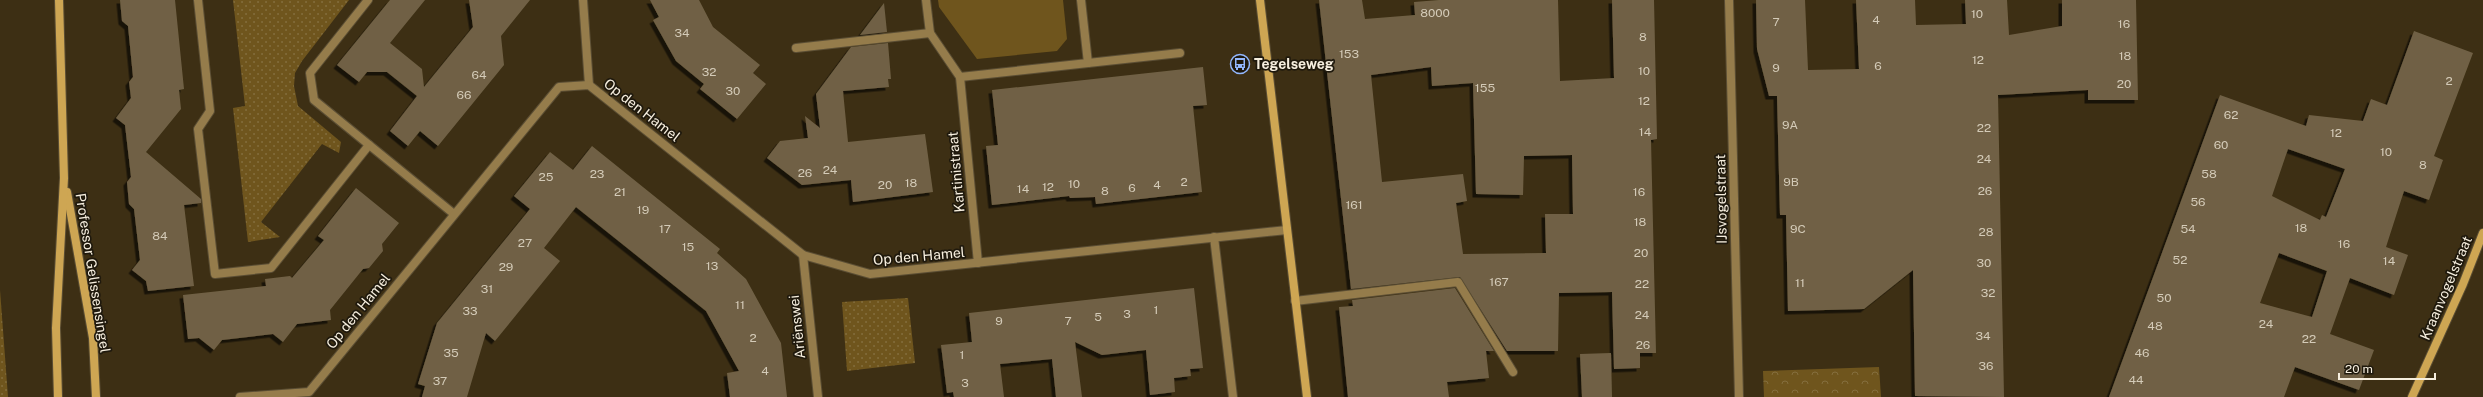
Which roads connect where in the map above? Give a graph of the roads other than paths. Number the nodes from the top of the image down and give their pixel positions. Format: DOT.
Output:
graph roads {
  1 [pos="59,0"];
  2 [pos="198,0"];
  3 [pos="368,0"];
  4 [pos="583,0"];
  5 [pos="926,0"];
  6 [pos="1081,0"];
  7 [pos="1260,0"];
  8 [pos="1729,0"];
  9 [pos="930,32"];
  10 [pos="796,48"];
  11 [pos="1180,53"];
  12 [pos="1088,63"];
  13 [pos="960,77"];
  14 [pos="589,85"];
  15 [pos="369,144"];
  16 [pos="64,178"];
  17 [pos="454,214"];
  18 [pos="1287,230"];
  19 [pos="2483,233"];
  20 [pos="1214,237"];
  21 [pos="803,255"];
  22 [pos="978,264"];
  23 [pos="1295,300"];
  24 [pos="1513,372"];
  25 [pos="310,394"];
  26 [pos="58,397"];
  27 [pos="96,397"];
  28 [pos="240,397"];
  29 [pos="818,397"];
  30 [pos="1233,397"];
  31 [pos="1307,397"];
  32 [pos="1739,397"];
  33 [pos="2412,397"];
  1 -- 16 [label="main road, Professor Gelissensingel"];
  2 -- 15 [label="street"];
  3 -- 15 [label="street"];
  4 -- 14 [label="street, Op den Hamel"];
  5 -- 9 [label="street, Kartinistraat"];
  6 -- 12 [label="street"];
  7 -- 18 [label="main road"];
  8 -- 32 [label="street, IJsvogelstraat"];
  9 -- 10 [label="street"];
  9 -- 13 [label="street, Kartinistraat"];
  11 -- 12 [label="street"];
  12 -- 13 [label="street"];
  13 -- 22 [label="street, Kartinistraat"];
  14 -- 17 [label="street, Op den Hamel"];
  14 -- 21 [label="street, Op den Hamel"];
  15 -- 17 [label="street"];
  16 -- 26 [label="main road, Professor Gelissensingel"];
  16 -- 27 [label="main road, Professor Gelissensingel"];
  17 -- 25 [label="street, Op den Hamel"];
  18 -- 20 [label="street, Op den Hamel"];
  18 -- 23 [label="main road"];
  19 -- 33 [label="main road, Kraanvogelstraat"];
  20 -- 22 [label="street, Op den Hamel"];
  20 -- 30 [label="street"];
  21 -- 22 [label="street, Op den Hamel"];
  21 -- 29 [label="street, Ariënswei"];
  23 -- 24 [label="street"];
  23 -- 31 [label="main road"];
  25 -- 28 [label="street, Op den Hamel"];
}
